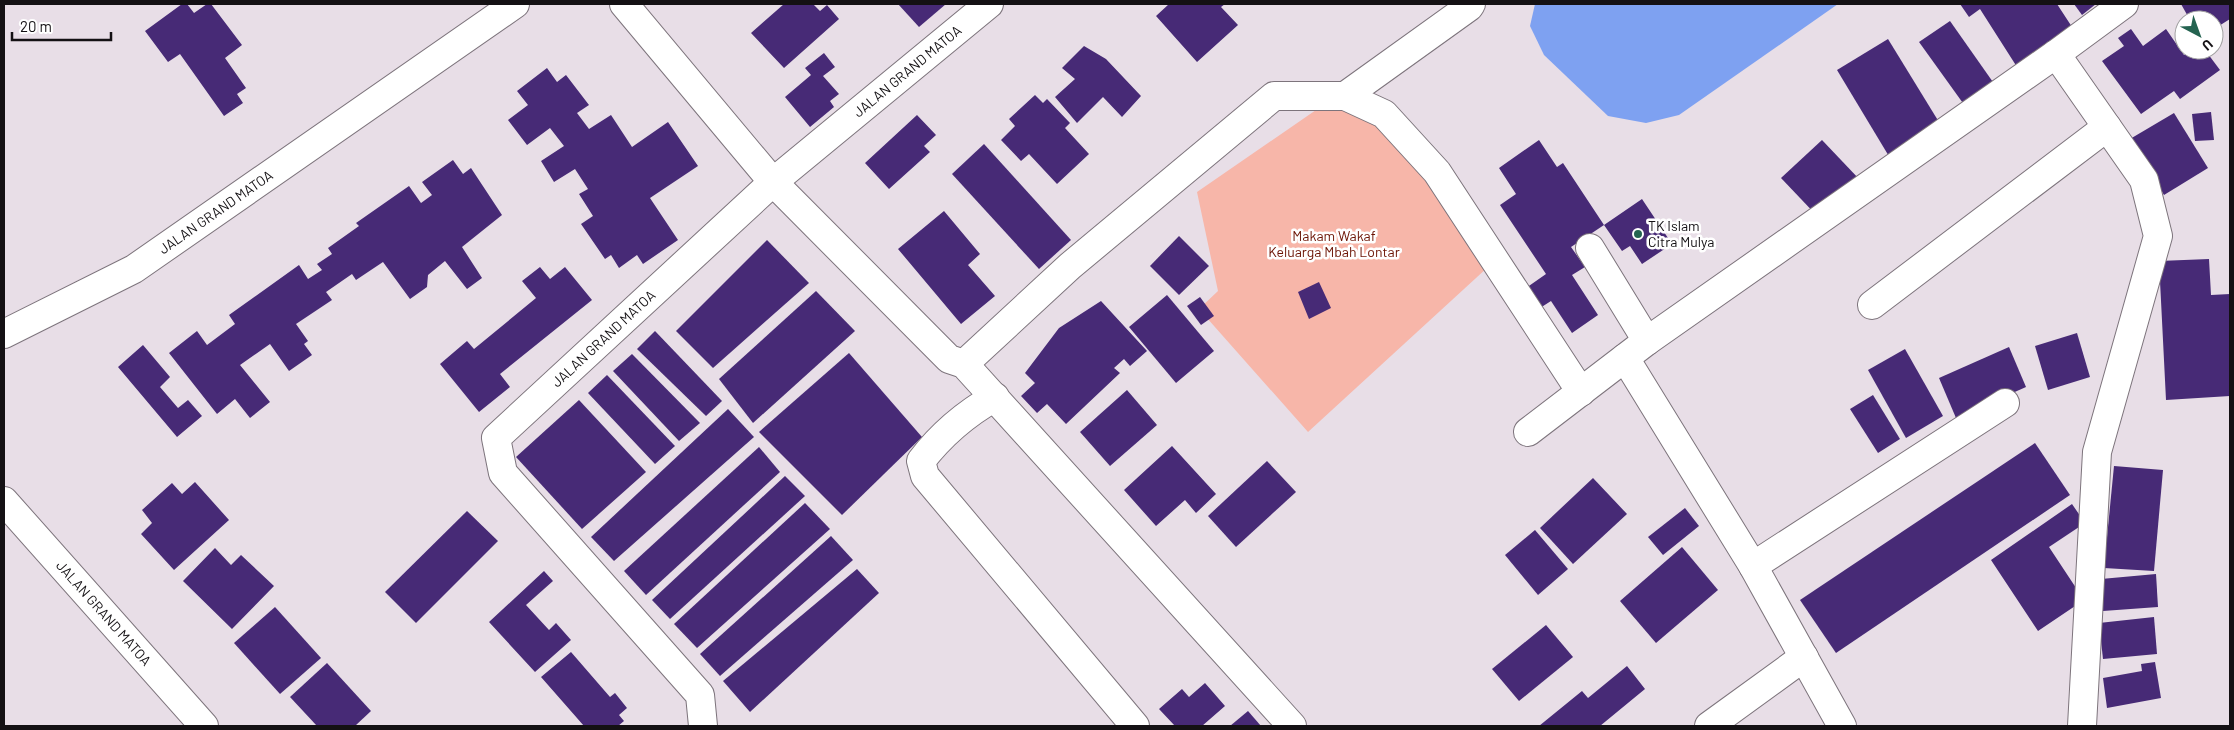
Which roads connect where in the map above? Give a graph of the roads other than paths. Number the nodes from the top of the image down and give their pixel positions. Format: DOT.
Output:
graph roads {
  1 [pos="515,4"];
  2 [pos="624,4"];
  3 [pos="989,4"];
  4 [pos="1471,4"];
  5 [pos="2124,4"];
  6 [pos="2056,54"];
  7 [pos="1345,96"];
  8 [pos="2107,127"];
  9 [pos="773,182"];
  10 [pos="1590,248"];
  11 [pos="1872,304"];
  12 [pos="4,334"];
  13 [pos="1647,341"];
  14 [pos="1625,358"];
  15 [pos="964,364"];
  16 [pos="1580,392"];
  17 [pos="995,397"];
  18 [pos="2006,403"];
  19 [pos="1528,432"];
  20 [pos="4,501"];
  21 [pos="1754,566"];
  22 [pos="1804,657"];
  23 [pos="204,726"];
  24 [pos="703,726"];
  25 [pos="1135,726"];
  26 [pos="1292,726"];
  27 [pos="1709,726"];
  28 [pos="1842,726"];
  29 [pos="2082,726"];
  1 -- 12 [label="street, JALAN GRAND MATOA"];
  2 -- 9 [label="street"];
  3 -- 9 [label="street, JALAN GRAND MATOA"];
  4 -- 7 [label="street"];
  5 -- 6 [label="street"];
  6 -- 8 [label="street"];
  6 -- 13 [label="street"];
  7 -- 15 [label="street"];
  7 -- 16 [label="street"];
  8 -- 11 [label="street"];
  8 -- 29 [label="street"];
  9 -- 15 [label="street"];
  9 -- 24 [label="street, JALAN GRAND MATOA"];
  10 -- 13 [label="street"];
  13 -- 14 [label="street"];
  14 -- 16 [label="street"];
  14 -- 21 [label="street"];
  15 -- 17 [label="street"];
  16 -- 19 [label="street"];
  17 -- 25 [label="street"];
  17 -- 26 [label="street"];
  18 -- 21 [label="street"];
  20 -- 23 [label="street, JALAN GRAND MATOA"];
  21 -- 22 [label="street"];
  22 -- 27 [label="street"];
  22 -- 28 [label="street"];
}
